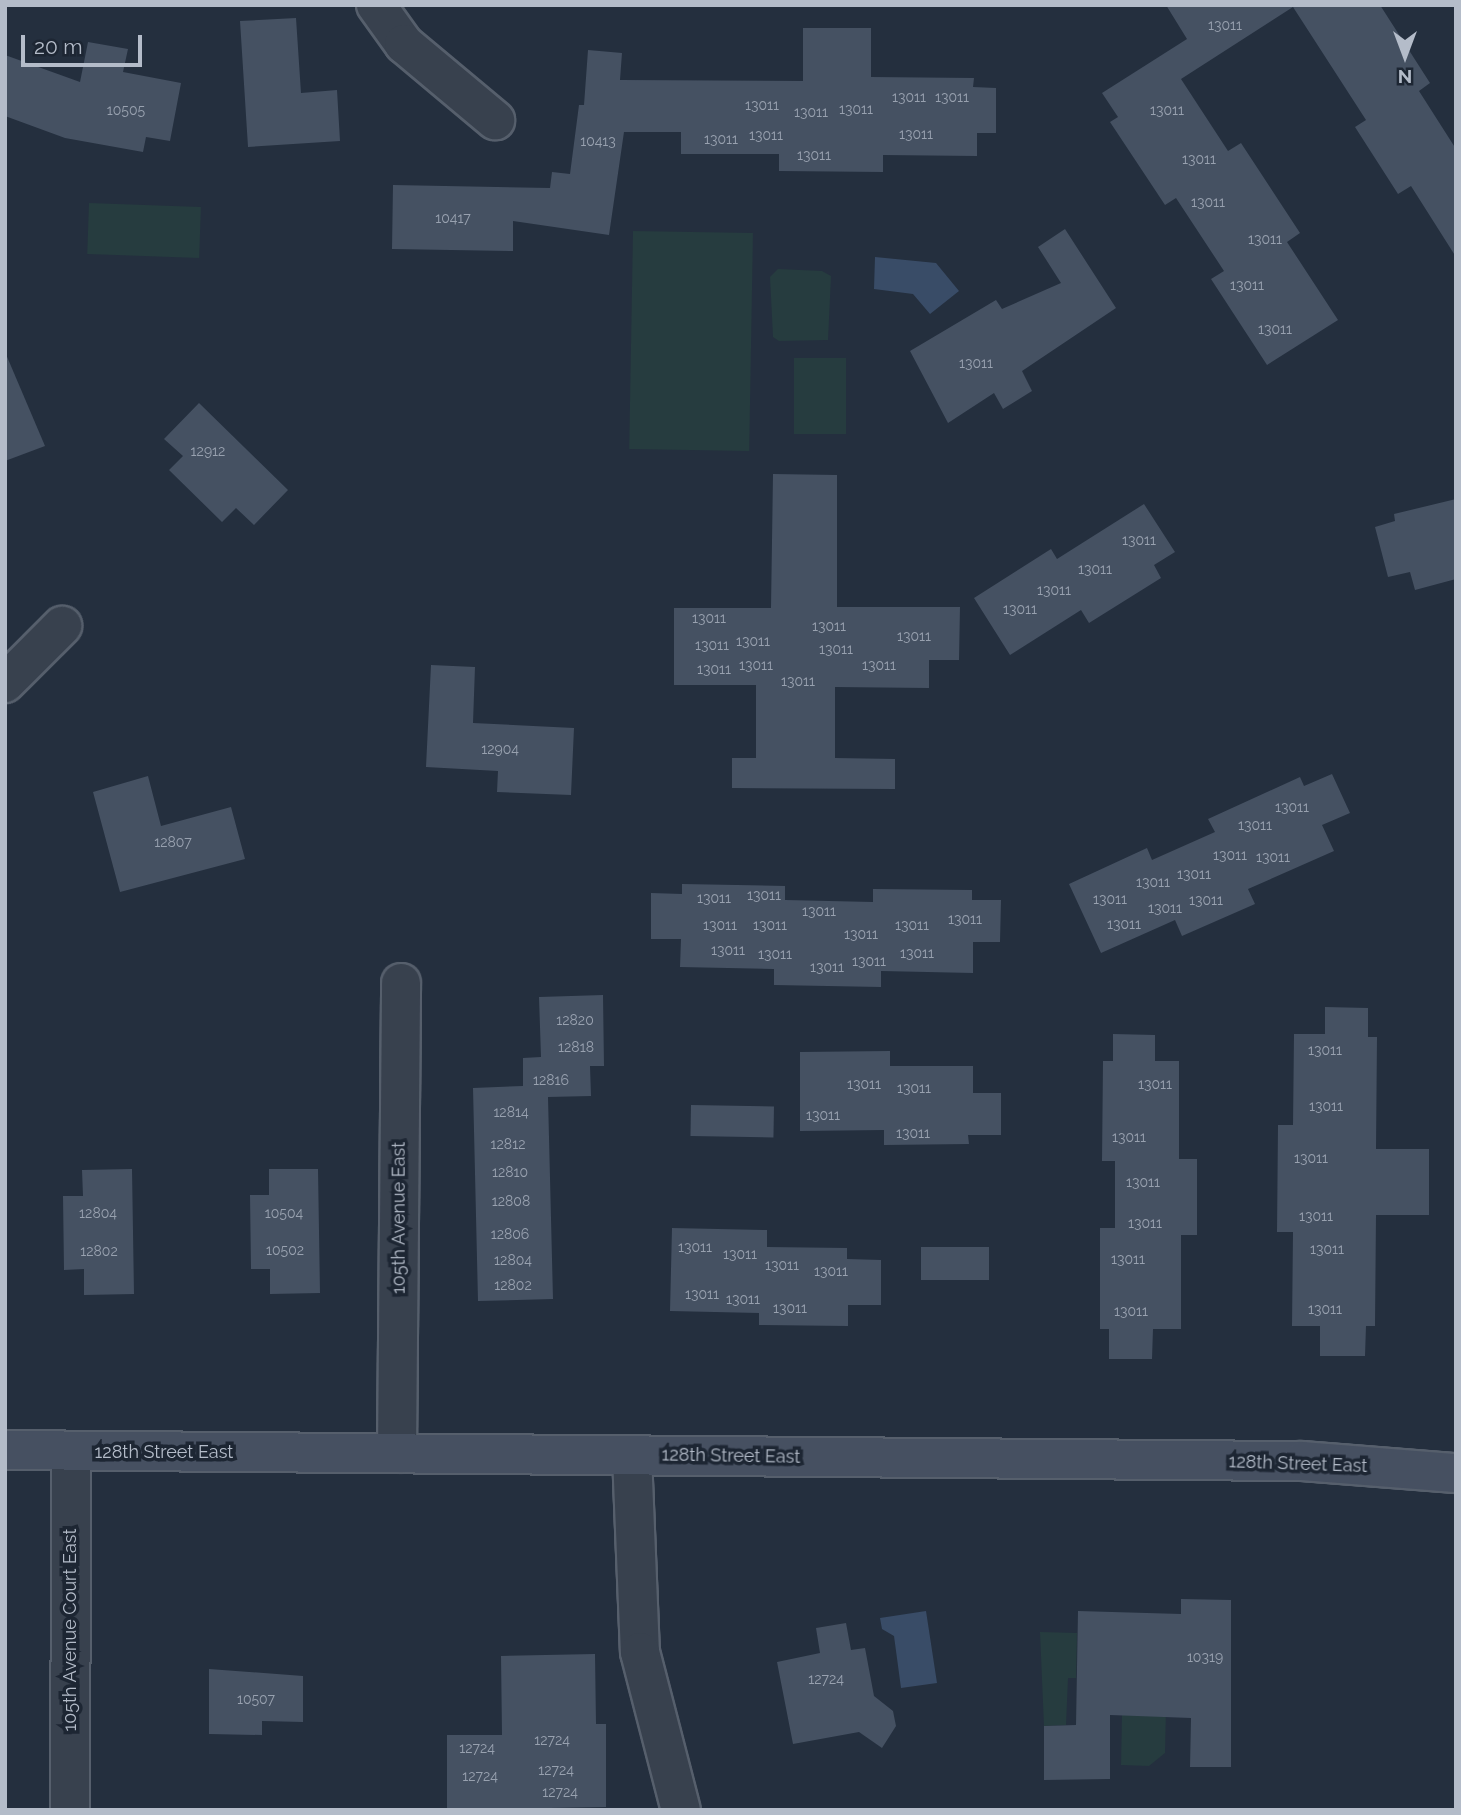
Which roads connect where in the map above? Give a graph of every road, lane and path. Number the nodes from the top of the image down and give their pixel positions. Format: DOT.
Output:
graph roads {
  1 [pos="376,5"];
  2 [pos="495,120"];
  3 [pos="62,626"];
  4 [pos="5,683"];
  5 [pos="401,983"];
  6 [pos="5,1450"];
  7 [pos="71,1451"];
  8 [pos="397,1453"];
  9 [pos="632,1455"];
  10 [pos="1456,1473"];
  11 [pos="70,1810"];
  12 [pos="681,1810"];
  1 -- 2 [label="street"];
  3 -- 4 [label="street"];
  5 -- 8 [label="street, 105th Avenue East"];
  6 -- 7 [label="street, 128th Street East"];
  7 -- 8 [label="street, 128th Street East"];
  7 -- 11 [label="street, 105th Avenue Court East"];
  8 -- 9 [label="street, 128th Street East"];
  9 -- 10 [label="street, 128th Street East"];
  9 -- 12 [label="street"];
}
